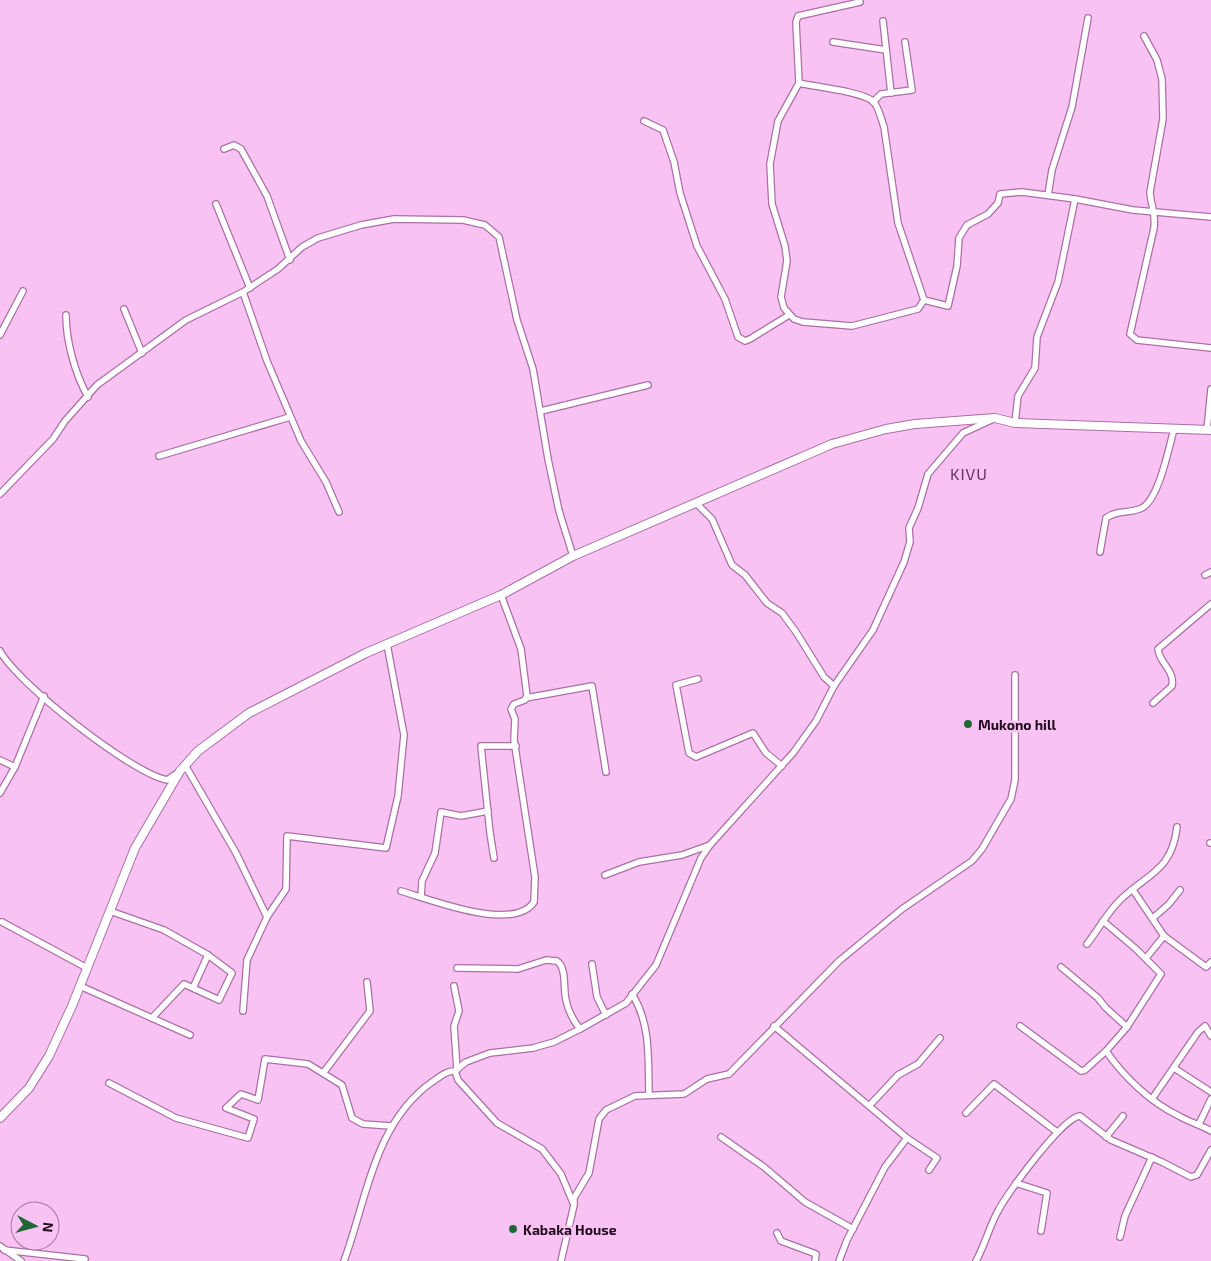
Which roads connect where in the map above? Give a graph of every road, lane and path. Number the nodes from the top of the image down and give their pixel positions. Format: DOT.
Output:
graph roads {
  1 [pos="860,2"];
  2 [pos="1088,18"];
  3 [pos="882,21"];
  4 [pos="1144,36"];
  5 [pos="833,42"];
  6 [pos="906,42"];
  7 [pos="886,50"];
  8 [pos="799,83"];
  9 [pos="891,93"];
  10 [pos="873,102"];
  11 [pos="644,121"];
  12 [pos="224,149"];
  13 [pos="1048,195"];
  14 [pos="1075,199"];
  15 [pos="216,204"];
  16 [pos="1156,213"];
  17 [pos="1211,216"];
  18 [pos="290,260"];
  19 [pos="250,288"];
  20 [pos="23,291"];
  21 [pos="243,292"];
  22 [pos="924,300"];
  23 [pos="124,309"];
  24 [pos="66,315"];
  25 [pos="789,315"];
  26 [pos="0,334"];
  27 [pos="1211,348"];
  28 [pos="142,353"];
  29 [pos="648,385"];
  30 [pos="1211,389"];
  31 [pos="88,396"];
  32 [pos="541,411"];
  33 [pos="290,417"];
  34 [pos="995,418"];
  35 [pos="1015,423"];
  36 [pos="1174,429"];
  37 [pos="1209,430"];
  38 [pos="158,456"];
  39 [pos="0,494"];
  40 [pos="697,504"];
  41 [pos="339,512"];
  42 [pos="1100,552"];
  43 [pos="573,556"];
  44 [pos="1211,572"];
  45 [pos="1205,575"];
  46 [pos="501,595"];
  47 [pos="1211,604"];
  48 [pos="387,644"];
  49 [pos="0,651"];
  50 [pos="1015,675"];
  51 [pos="698,680"];
  52 [pos="834,686"];
  53 [pos="44,696"];
  54 [pos="526,698"];
  55 [pos="1153,703"];
  56 [pos="516,746"];
  57 [pos="0,760"];
  58 [pos="15,766"];
  59 [pos="782,766"];
  60 [pos="183,768"];
  61 [pos="606,772"];
  62 [pos="0,793"];
  63 [pos="488,811"];
  64 [pos="1177,826"];
  65 [pos="710,844"];
  66 [pos="494,858"];
  67 [pos="605,875"];
  68 [pos="1132,890"];
  69 [pos="1180,890"];
  70 [pos="401,891"];
  71 [pos="421,897"];
  72 [pos="110,911"];
  73 [pos="267,917"];
  74 [pos="1153,918"];
  75 [pos="1103,921"];
  76 [pos="2,922"];
  77 [pos="1164,936"];
  78 [pos="1087,944"];
  79 [pos="208,955"];
  80 [pos="1146,958"];
  81 [pos="1211,962"];
  82 [pos="592,964"];
  83 [pos="87,968"];
  84 [pos="457,968"];
  85 [pos="1061,968"];
  86 [pos="367,982"];
  87 [pos="80,986"];
  88 [pos="454,986"];
  89 [pos="193,988"];
  90 [pos="632,994"];
  91 [pos="243,1012"];
  92 [pos="606,1015"];
  93 [pos="152,1018"];
  94 [pos="774,1026"];
  95 [pos="1020,1026"];
  96 [pos="1127,1027"];
  97 [pos="580,1029"];
  98 [pos="190,1035"];
  99 [pos="1211,1036"];
  100 [pos="940,1038"];
  101 [pos="1106,1052"];
  102 [pos="1174,1068"];
  103 [pos="456,1071"];
  104 [pos="324,1072"];
  105 [pos="109,1083"];
  106 [pos="1211,1092"];
  107 [pos="647,1095"];
  108 [pos="1152,1099"];
  109 [pos="1211,1099"];
  110 [pos="870,1105"];
  111 [pos="966,1113"];
  112 [pos="1123,1116"];
  113 [pos="0,1118"];
  114 [pos="1199,1124"];
  115 [pos="391,1126"];
  116 [pos="1211,1131"];
  117 [pos="1057,1132"];
  118 [pos="721,1137"];
  119 [pos="1106,1137"];
  120 [pos="906,1138"];
  121 [pos="1211,1150"];
  122 [pos="1152,1157"];
  123 [pos="929,1170"];
  124 [pos="1016,1184"];
  125 [pos="574,1205"];
  126 [pos="853,1230"];
  127 [pos="1041,1231"];
  128 [pos="777,1233"];
  129 [pos="1120,1236"];
  130 [pos="2,1248"];
  131 [pos="85,1259"];
  132 [pos="20,1261"];
  133 [pos="344,1261"];
  134 [pos="561,1261"];
  135 [pos="815,1261"];
  136 [pos="839,1261"];
  137 [pos="976,1261"];
  1 -- 8 [label="street"];
  2 -- 13 [label="street"];
  3 -- 7 [label="street"];
  4 -- 16 [label="street"];
  5 -- 7 [label="street"];
  6 -- 9 [label="street"];
  7 -- 9 [label="street"];
  8 -- 10 [label="street"];
  8 -- 25 [label="street"];
  9 -- 10 [label="street"];
  10 -- 22 [label="street"];
  11 -- 25 [label="street"];
  12 -- 18 [label="street"];
  13 -- 14 [label="street"];
  13 -- 22 [label="street"];
  14 -- 16 [label="street"];
  14 -- 35 [label="street"];
  15 -- 19 [label="street"];
  16 -- 17 [label="street"];
  16 -- 27 [label="street"];
  18 -- 19 [label="street"];
  18 -- 32 [label="street"];
  19 -- 21 [label="street"];
  20 -- 26 [label="street"];
  21 -- 28 [label="street"];
  21 -- 33 [label="street"];
  22 -- 25 [label="street"];
  23 -- 28 [label="street"];
  24 -- 31 [label="street"];
  28 -- 31 [label="street"];
  29 -- 32 [label="street"];
  30 -- 37 [label="street"];
  31 -- 39 [label="street"];
  32 -- 43 [label="street"];
  33 -- 38 [label="street"];
  33 -- 41 [label="street"];
  34 -- 35 [label="street"];
  34 -- 40 [label="street"];
  34 -- 52 [label="street"];
  35 -- 36 [label="street"];
  36 -- 37 [label="street"];
  36 -- 42 [label="street"];
  40 -- 43 [label="street"];
  40 -- 52 [label="street"];
  43 -- 46 [label="street"];
  44 -- 45 [label="street"];
  46 -- 48 [label="street"];
  46 -- 54 [label="street"];
  47 -- 55 [label="street"];
  48 -- 60 [label="street"];
  48 -- 73 [label="street"];
  49 -- 53 [label="street"];
  50 -- 94 [label="street"];
  51 -- 59 [label="street"];
  52 -- 59 [label="street"];
  53 -- 58 [label="street"];
  53 -- 60 [label="street"];
  54 -- 56 [label="street"];
  54 -- 61 [label="street"];
  56 -- 63 [label="street"];
  56 -- 71 [label="street"];
  57 -- 58 [label="street"];
  58 -- 62 [label="street"];
  59 -- 65 [label="street"];
  60 -- 72 [label="street"];
  60 -- 73 [label="street"];
  63 -- 66 [label="street"];
  63 -- 71 [label="street"];
  64 -- 68 [label="street"];
  65 -- 67 [label="street"];
  65 -- 90 [label="street"];
  68 -- 74 [label="street"];
  68 -- 75 [label="street"];
  69 -- 74 [label="street"];
  70 -- 71 [label="street"];
  72 -- 79 [label="street"];
  72 -- 83 [label="street"];
  73 -- 91 [label="street"];
  74 -- 77 [label="street"];
  75 -- 78 [label="street"];
  75 -- 80 [label="street"];
  76 -- 83 [label="street"];
  77 -- 80 [label="street"];
  77 -- 81 [label="street"];
  79 -- 89 [label="street"];
  79 -- 89 [label="street"];
  80 -- 96 [label="street"];
  82 -- 92 [label="street"];
  83 -- 87 [label="street"];
  84 -- 97 [label="street"];
  85 -- 96 [label="street"];
  86 -- 104 [label="street"];
  87 -- 93 [label="street"];
  87 -- 113 [label="street"];
  88 -- 103 [label="street"];
  89 -- 93 [label="street"];
  90 -- 92 [label="street"];
  90 -- 107 [label="street"];
  92 -- 97 [label="street"];
  93 -- 98 [label="street"];
  94 -- 107 [label="street"];
  94 -- 110 [label="street"];
  95 -- 101 [label="street"];
  96 -- 101 [label="street"];
  97 -- 103 [label="street"];
  99 -- 102 [label="street"];
  100 -- 110 [label="street"];
  101 -- 108 [label="street"];
  102 -- 106 [label="street"];
  102 -- 108 [label="street"];
  103 -- 115 [label="street"];
  103 -- 125 [label="street"];
  104 -- 105 [label="street"];
  104 -- 115 [label="street"];
  107 -- 125 [label="street"];
  108 -- 114 [label="street"];
  109 -- 114 [label="street"];
  110 -- 120 [label="street"];
  111 -- 117 [label="street"];
  112 -- 119 [label="street"];
  114 -- 116 [label="street"];
  115 -- 133 [label="street"];
  117 -- 119 [label="street"];
  117 -- 124 [label="street"];
  118 -- 126 [label="street"];
  119 -- 122 [label="street"];
  120 -- 123 [label="street"];
  120 -- 126 [label="street"];
  121 -- 122 [label="street"];
  122 -- 129 [label="street"];
  124 -- 127 [label="street"];
  124 -- 137 [label="street"];
  125 -- 134 [label="street"];
  126 -- 136 [label="street"];
  128 -- 135 [label="street"];
  130 -- 131 [label="street"];
  130 -- 132 [label="street"];
}
